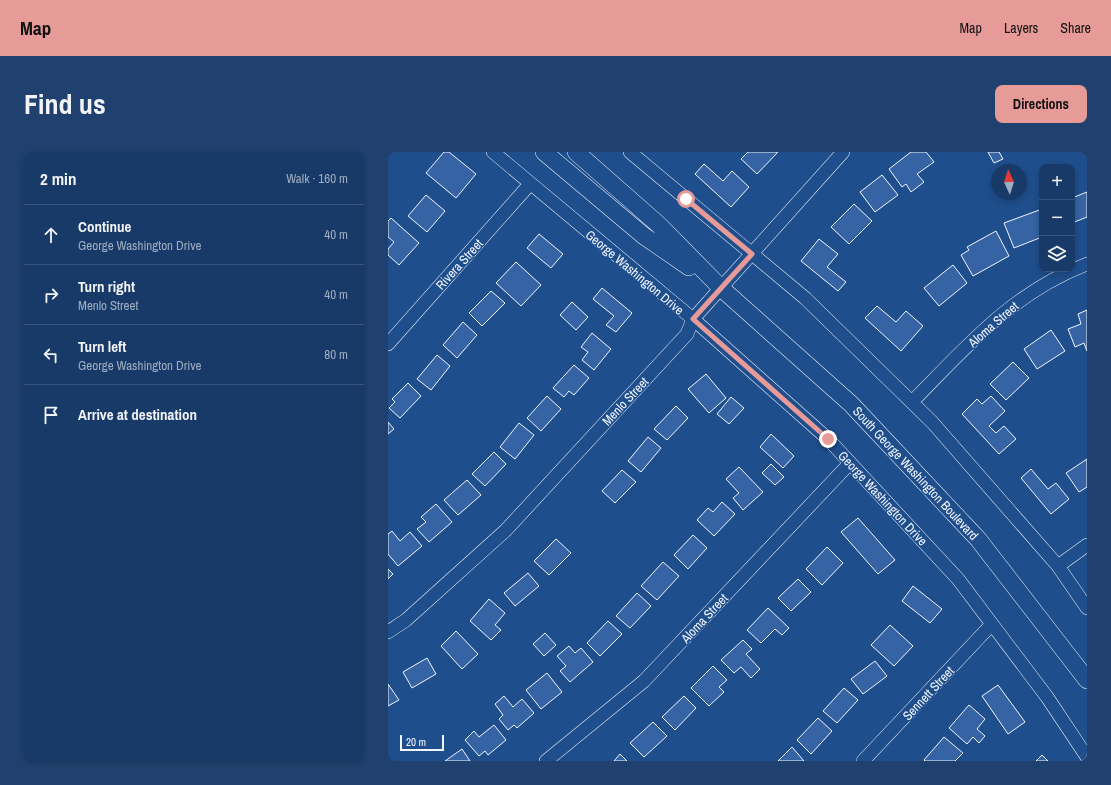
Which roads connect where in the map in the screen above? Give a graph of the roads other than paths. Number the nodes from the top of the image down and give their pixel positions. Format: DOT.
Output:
graph roads {
  1 [pos="493,152"];
  2 [pos="544,152"];
  3 [pos="576,152"];
  4 [pos="630,152"];
  5 [pos="843,152"];
  6 [pos="530,184"];
  7 [pos="752,254"];
  8 [pos="1087,264"];
  9 [pos="720,288"];
  10 [pos="693,319"];
  11 [pos="388,344"];
  12 [pos="912,402"];
  13 [pos="850,464"];
  14 [pos="1087,545"];
  15 [pos="1058,566"];
  16 [pos="1087,608"];
  17 [pos="992,624"];
  18 [pos="388,632"];
  19 [pos="1087,680"];
  20 [pos="1087,757"];
  21 [pos="546,761"];
  22 [pos="863,761"];
  1 -- 6 [label="street, George Washington Drive"];
  2 -- 9 [label="street, South George Washington Boulevard"];
  3 -- 9 [label="street, South George Washington Boulevard"];
  4 -- 7 [label="street"];
  5 -- 7 [label="street, Menlo Street"];
  6 -- 10 [label="street, George Washington Drive"];
  6 -- 11 [label="street, Rivera Street"];
  7 -- 9 [label="street, Menlo Street"];
  7 -- 12 [label="street"];
  8 -- 12 [label="street, Aloma Street"];
  9 -- 10 [label="street, Menlo Street"];
  9 -- 19 [label="street, South George Washington Boulevard"];
  10 -- 13 [label="street, George Washington Drive"];
  10 -- 18 [label="street, Menlo Street"];
  12 -- 15 [label="street"];
  13 -- 17 [label="street, George Washington Drive"];
  13 -- 21 [label="street, Aloma Street"];
  14 -- 15 [label="street"];
  15 -- 16 [label="street"];
  17 -- 20 [label="street, George Washington Drive"];
  17 -- 22 [label="street, Sennett Street"];
}
